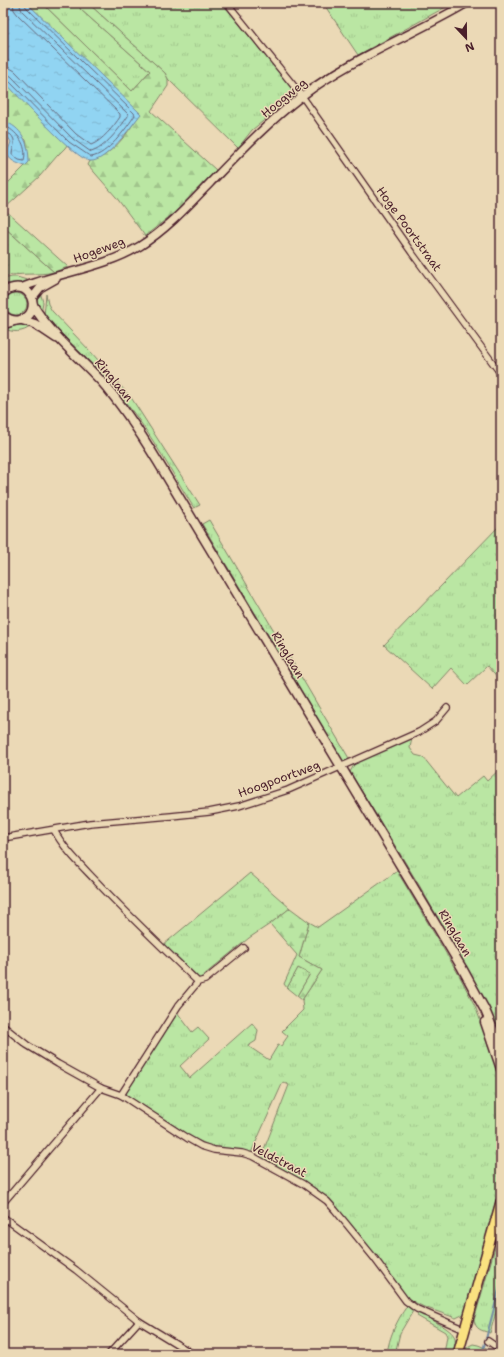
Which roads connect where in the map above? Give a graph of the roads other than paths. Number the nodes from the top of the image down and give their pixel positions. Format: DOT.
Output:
graph roads {
  1 [pos="227,3"];
  2 [pos="468,3"];
  3 [pos="302,96"];
  4 [pos="142,245"];
  5 [pos="63,275"];
  6 [pos="21,288"];
  7 [pos="5,289"];
  8 [pos="33,301"];
  9 [pos="3,315"];
  10 [pos="19,320"];
  11 [pos="3,325"];
  12 [pos="69,348"];
  13 [pos="501,374"];
  14 [pos="447,708"];
  15 [pos="341,767"];
  16 [pos="54,830"];
  17 [pos="3,838"];
  18 [pos="244,948"];
  19 [pos="198,982"];
  20 [pos="472,986"];
  21 [pos="3,1026"];
  22 [pos="501,1048"];
  23 [pos="501,1069"];
  24 [pos="101,1088"];
  25 [pos="121,1095"];
  26 [pos="501,1202"];
  27 [pos="3,1203"];
  28 [pos="501,1208"];
  29 [pos="3,1217"];
  30 [pos="497,1220"];
  31 [pos="140,1321"];
  32 [pos="465,1330"];
  33 [pos="488,1341"];
  34 [pos="501,1350"];
  35 [pos="111,1352"];
  36 [pos="193,1354"];
  37 [pos="458,1354"];
  1 -- 3 [label="street, Hoge Poortstraat"];
  2 -- 3 [label="street, Hoogweg"];
  3 -- 4 [label="street, Hoogweg"];
  3 -- 13 [label="street, Hoge Poortstraat"];
  4 -- 5 [label="street, Hogeweg"];
  5 -- 6 [label="street, Hogeweg"];
  5 -- 8 [label="street, Hogeweg"];
  6 -- 7 [label="main road"];
  6 -- 8 [label="main road, Ringlaan"];
  8 -- 10 [label="main road"];
  8 -- 12 [label="main road, Ringlaan"];
  9 -- 10 [label="main road, Ringlaan"];
  10 -- 11 [label="street"];
  10 -- 12 [label="main road, Ringlaan"];
  12 -- 15 [label="main road, Ringlaan"];
  14 -- 15 [label="street, Hoogpoortweg"];
  15 -- 16 [label="street, Hoogpoortweg"];
  15 -- 20 [label="main road, Ringlaan"];
  16 -- 17 [label="street, Hoogpoortweg"];
  16 -- 19 [label="street"];
  18 -- 19 [label="street"];
  19 -- 25 [label="street"];
  20 -- 22 [label="main road, Ringlaan"];
  20 -- 23 [label="main road, Ringlaan"];
  21 -- 24 [label="street, Veldstraat"];
  24 -- 25 [label="street, Veldstraat"];
  24 -- 27 [label="street"];
  25 -- 32 [label="street, Veldstraat"];
  26 -- 30 [label="main road"];
  28 -- 30 [label="main road"];
  29 -- 31 [label="street"];
  30 -- 32 [label="main road"];
  31 -- 35 [label="street"];
  31 -- 36 [label="street"];
  32 -- 37 [label="main road"];
  33 -- 34 [label="street"];
}
